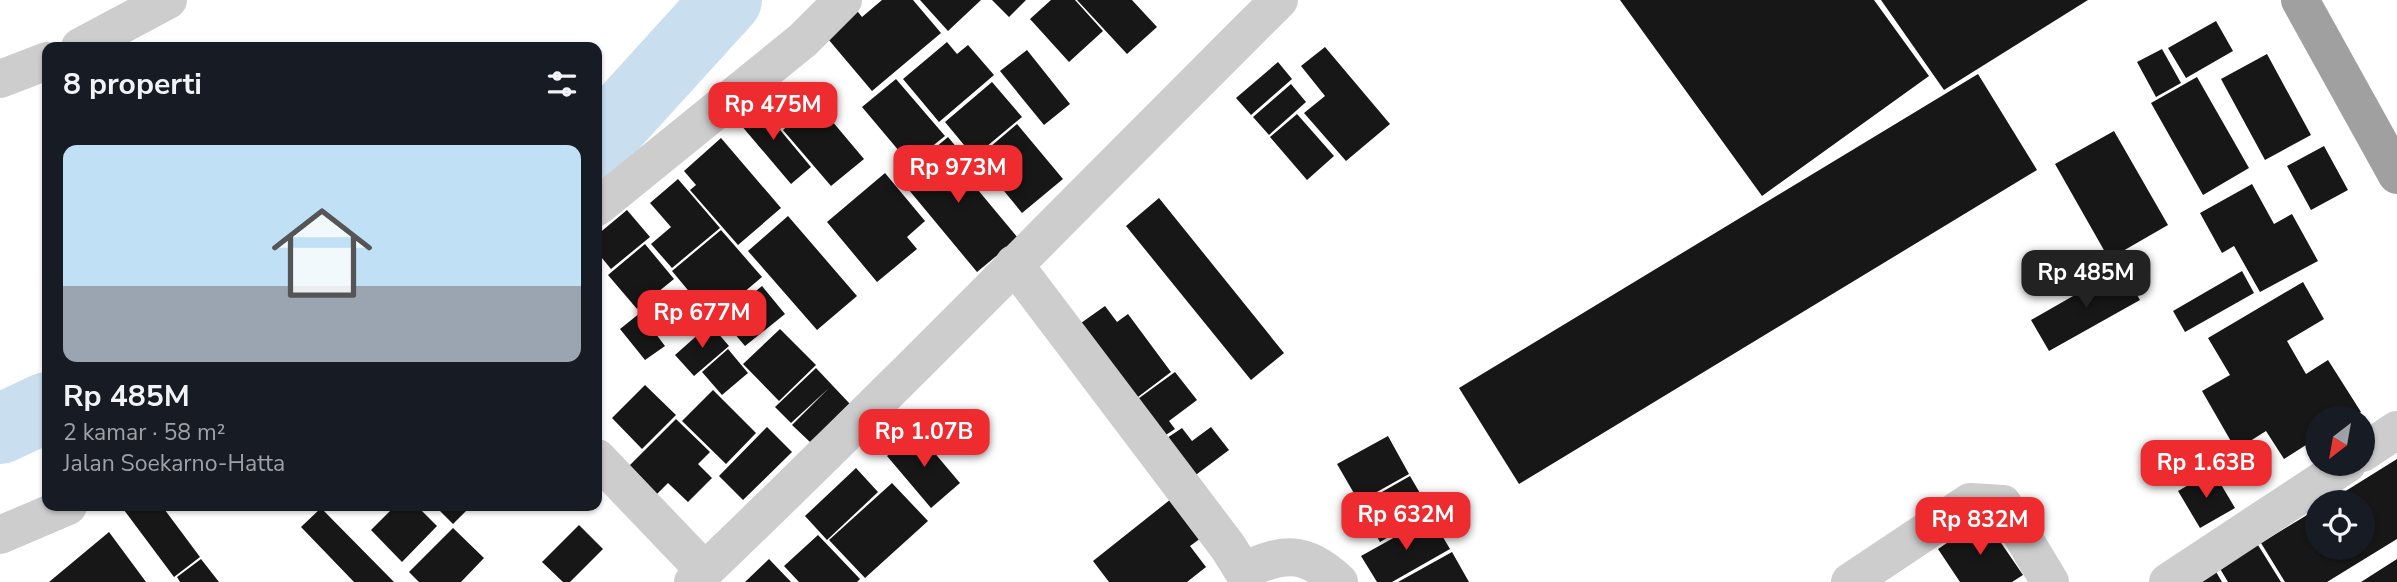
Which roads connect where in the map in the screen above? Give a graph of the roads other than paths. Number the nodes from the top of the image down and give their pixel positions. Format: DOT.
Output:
graph roads {
  1 [pos="168,0"];
  2 [pos="843,0"];
  3 [pos="1279,0"];
  4 [pos="2300,0"];
  5 [pos="89,42"];
  6 [pos="42,63"];
  7 [pos="0,79"];
  8 [pos="2397,175"];
  9 [pos="602,203"];
  10 [pos="1014,264"];
  11 [pos="2397,430"];
  12 [pos="2375,444"];
  13 [pos="602,464"];
  14 [pos="2329,476"];
  15 [pos="56,511"];
  16 [pos="0,535"];
  17 [pos="699,576"];
  18 [pos="1236,576"];
  19 [pos="1339,582"];
  20 [pos="1850,582"];
  21 [pos="2050,582"];
  22 [pos="2168,582"];
  1 -- 5 [label="street"];
  2 -- 9 [label="street"];
  3 -- 10 [label="street"];
  4 -- 8 [label="highway"];
  6 -- 7 [label="street"];
  10 -- 17 [label="street"];
  10 -- 18 [label="street"];
  11 -- 12 [label="street"];
  13 -- 17 [label="street"];
  14 -- 22 [label="street"];
  15 -- 16 [label="street"];
  18 -- 19 [label="street"];
  20 -- 21 [label="street"];
}
